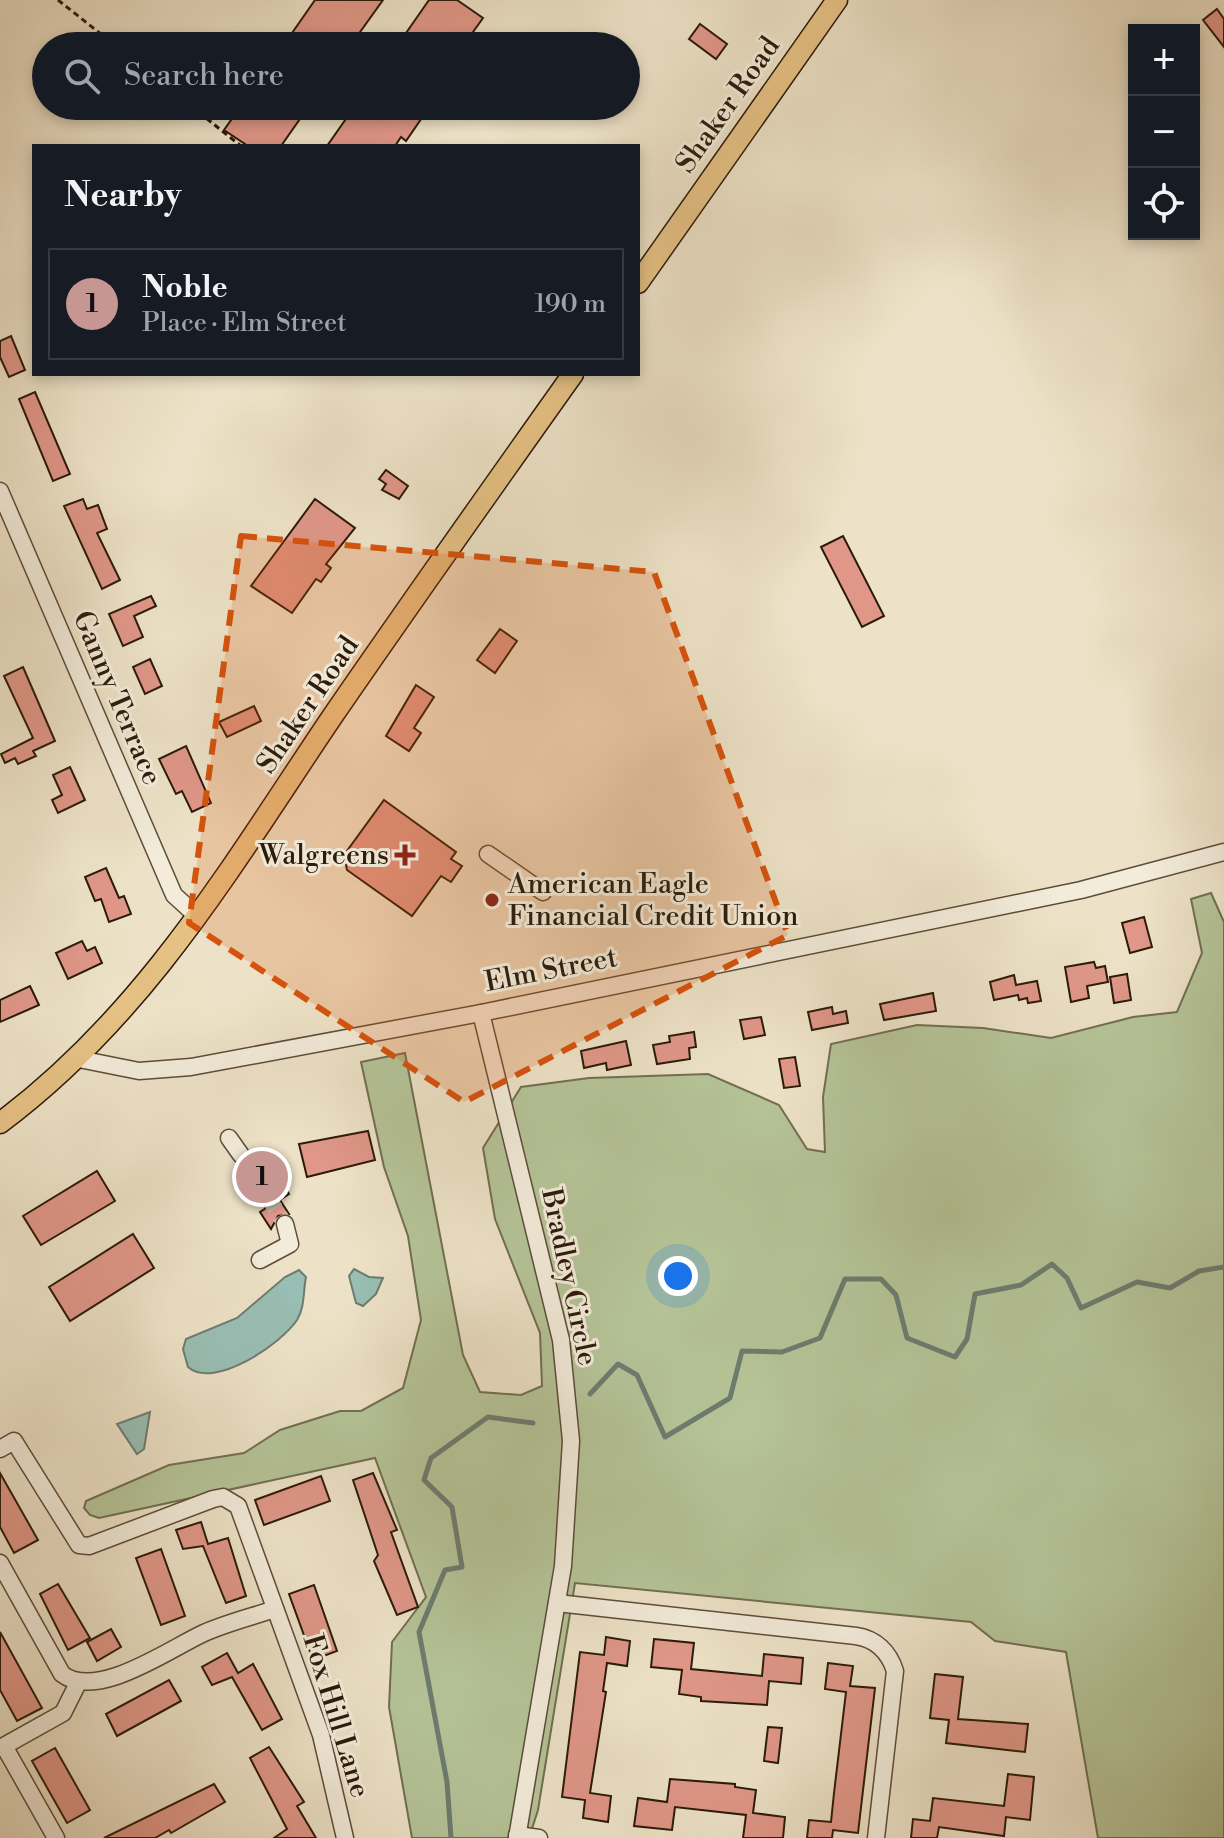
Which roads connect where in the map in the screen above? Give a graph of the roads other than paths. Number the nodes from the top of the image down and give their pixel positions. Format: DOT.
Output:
graph roads {
  1 [pos="837,0"];
  2 [pos="640,280"];
  3 [pos="572,376"];
  4 [pos="0,491"];
  5 [pos="1224,852"];
  6 [pos="488,854"];
  7 [pos="543,892"];
  8 [pos="198,917"];
  9 [pos="481,1013"];
  10 [pos="79,1059"];
  11 [pos="0,1123"];
  12 [pos="229,1138"];
  13 [pos="241,1155"];
  14 [pos="285,1224"];
  15 [pos="260,1260"];
  16 [pos="0,1449"];
  17 [pos="0,1563"];
  18 [pos="557,1603"];
  19 [pos="275,1609"];
  20 [pos="78,1683"];
  21 [pos="517,1837"];
  22 [pos="56,1838"];
  23 [pos="345,1838"];
  24 [pos="539,1838"];
  25 [pos="876,1838"];
  1 -- 2 [label="main road, Shaker Road"];
  3 -- 8 [label="main road, Shaker Road"];
  4 -- 8 [label="street, Ganny Terrace"];
  5 -- 9 [label="street, Elm Street"];
  6 -- 7 [label="street"];
  8 -- 10 [label="main road, Shaker Road"];
  9 -- 10 [label="street, Elm Street"];
  9 -- 18 [label="street, Bradley Circle"];
  10 -- 11 [label="main road"];
  12 -- 13 [label="street"];
  14 -- 15 [label="street"];
  16 -- 19 [label="street, Fox Hill Lane"];
  17 -- 20 [label="street"];
  18 -- 21 [label="street, Bradley Circle"];
  18 -- 25 [label="street"];
  19 -- 20 [label="street, Fox Hill Lane"];
  19 -- 23 [label="street, Fox Hill Lane"];
  20 -- 22 [label="street"];
  21 -- 24 [label="street, Bradley Circle"];
}
